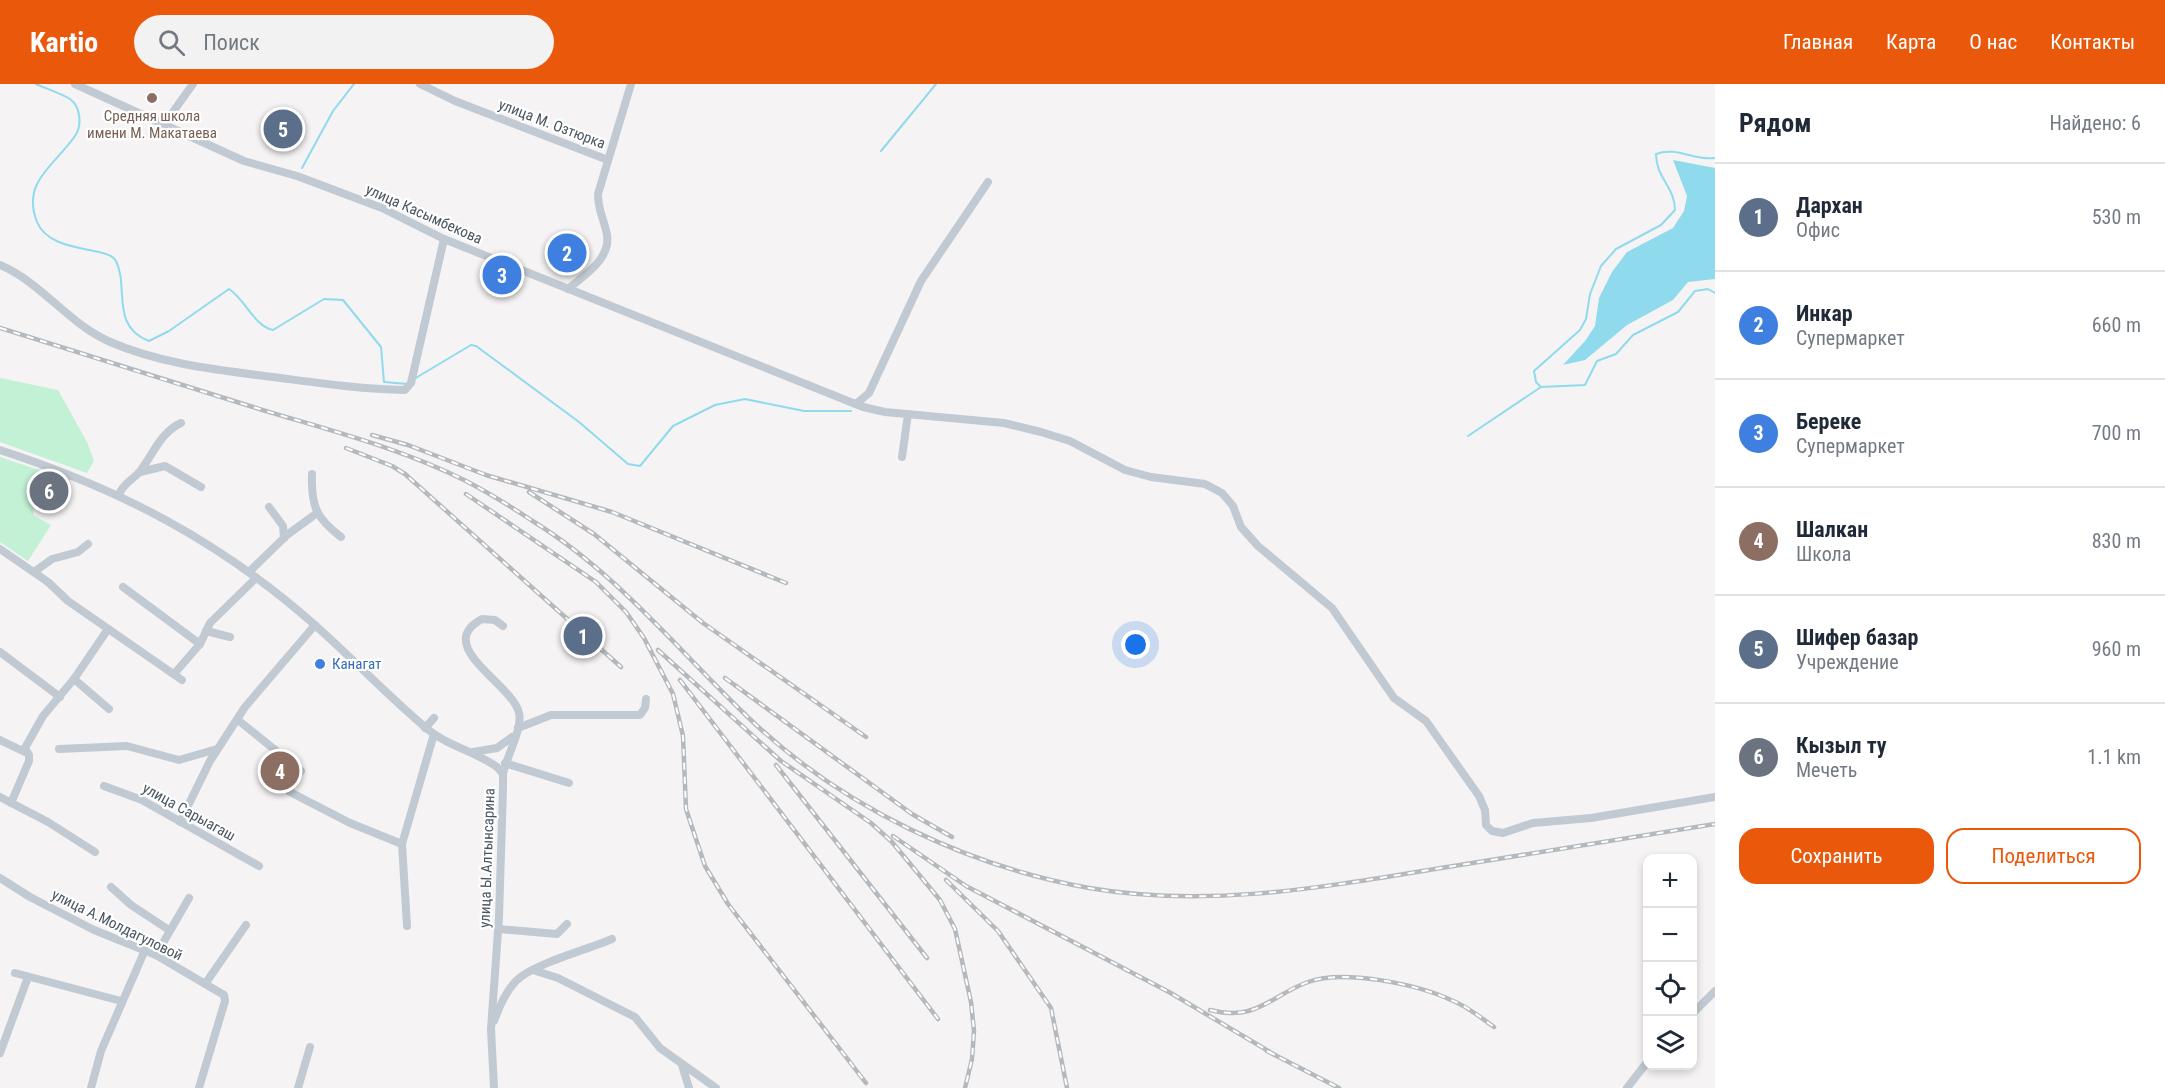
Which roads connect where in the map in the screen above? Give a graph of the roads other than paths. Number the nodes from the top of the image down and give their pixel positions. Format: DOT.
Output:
graph roads {
  1 [pos="75,84"];
  2 [pos="193,84"];
  3 [pos="420,84"];
  4 [pos="631,84"];
  5 [pos="165,123"];
  6 [pos="608,160"];
  7 [pos="988,182"];
  8 [pos="444,239"];
  9 [pos="0,265"];
  10 [pos="568,289"];
  11 [pos="860,406"];
  12 [pos="908,414"];
  13 [pos="181,423"];
  14 [pos="0,450"];
  15 [pos="902,457"];
  16 [pos="140,472"];
  17 [pos="66,474"];
  18 [pos="312,474"];
  19 [pos="201,488"];
  20 [pos="119,494"];
  21 [pos="64,498"];
  22 [pos="269,507"];
  23 [pos="317,513"];
  24 [pos="341,537"];
  25 [pos="284,538"];
  26 [pos="88,544"];
  27 [pos="0,549"];
  28 [pos="34,572"];
  29 [pos="253,575"];
  30 [pos="123,587"];
  31 [pos="315,625"];
  32 [pos="503,626"];
  33 [pos="108,629"];
  34 [pos="206,631"];
  35 [pos="230,637"];
  36 [pos="200,644"];
  37 [pos="0,652"];
  38 [pos="174,674"];
  39 [pos="74,678"];
  40 [pos="182,680"];
  41 [pos="60,697"];
  42 [pos="646,699"];
  43 [pos="109,709"];
  44 [pos="434,718"];
  45 [pos="238,720"];
  46 [pos="425,728"];
  47 [pos="516,732"];
  48 [pos="434,734"];
  49 [pos="0,740"];
  50 [pos="59,749"];
  51 [pos="217,749"];
  52 [pos="27,753"];
  53 [pos="473,753"];
  54 [pos="505,764"];
  55 [pos="502,774"];
  56 [pos="569,783"];
  57 [pos="104,786"];
  58 [pos="0,797"];
  59 [pos="1715,797"];
  60 [pos="11,803"];
  61 [pos="180,822"];
  62 [pos="402,844"];
  63 [pos="94,852"];
  64 [pos="259,866"];
  65 [pos="0,878"];
  66 [pos="111,887"];
  67 [pos="189,898"];
  68 [pos="567,924"];
  69 [pos="246,925"];
  70 [pos="407,926"];
  71 [pos="498,929"];
  72 [pos="169,930"];
  73 [pos="612,939"];
  74 [pos="145,950"];
  75 [pos="156,955"];
  76 [pos="533,970"];
  77 [pos="15,973"];
  78 [pos="28,977"];
  79 [pos="205,984"];
  80 [pos="1715,991"];
  81 [pos="121,1000"];
  82 [pos="1697,1009"];
  83 [pos="491,1029"];
  84 [pos="310,1047"];
  85 [pos="0,1053"];
  86 [pos="682,1065"];
  87 [pos="1643,1067"];
  88 [pos="91,1088"];
  89 [pos="199,1088"];
  90 [pos="298,1088"];
  91 [pos="494,1088"];
  92 [pos="689,1088"];
  93 [pos="716,1088"];
  94 [pos="1628,1088"];
  1 -- 5 [label="street, улица Касымбекова"];
  2 -- 5 [label="street"];
  3 -- 6 [label="street, улица М. Озтюрка"];
  4 -- 6 [label="street, улица М. Озтюрка"];
  5 -- 8 [label="street, улица Касымбекова"];
  6 -- 10 [label="street, улица М. Озтюрка"];
  7 -- 11 [label="street"];
  8 -- 9 [label="street"];
  8 -- 10 [label="street, улица Касымбекова"];
  10 -- 11 [label="street, улица Касымбекова"];
  11 -- 12 [label="street, улица Касымбекова"];
  12 -- 15 [label="street"];
  12 -- 59 [label="street, улица Касымбекова"];
  13 -- 16 [label="street"];
  14 -- 17 [label="street, улица Ы.Алтынсарина"];
  16 -- 19 [label="street"];
  16 -- 20 [label="street"];
  17 -- 20 [label="street, улица Ы.Алтынсарина"];
  17 -- 21 [label="street"];
  18 -- 23 [label="street"];
  20 -- 29 [label="street, улица Ы.Алтынсарина"];
  22 -- 25 [label="street"];
  23 -- 24 [label="street"];
  23 -- 25 [label="street"];
  25 -- 29 [label="street"];
  26 -- 28 [label="street"];
  27 -- 28 [label="street"];
  28 -- 33 [label="street"];
  29 -- 31 [label="street, улица Ы.Алтынсарина"];
  29 -- 34 [label="street"];
  30 -- 36 [label="street"];
  31 -- 45 [label="street"];
  31 -- 46 [label="street, улица Ы.Алтынсарина"];
  32 -- 47 [label="street"];
  33 -- 38 [label="street"];
  33 -- 39 [label="street"];
  34 -- 35 [label="street"];
  34 -- 36 [label="street"];
  36 -- 38 [label="street"];
  37 -- 41 [label="street"];
  38 -- 40 [label="street"];
  39 -- 41 [label="street"];
  39 -- 43 [label="street"];
  41 -- 52 [label="street"];
  42 -- 47 [label="street"];
  44 -- 46 [label="street"];
  45 -- 51 [label="street"];
  45 -- 62 [label="street"];
  46 -- 48 [label="street, улица Ы.Алтынсарина"];
  47 -- 53 [label="street"];
  47 -- 54 [label="street"];
  48 -- 53 [label="street, улица Ы.Алтынсарина"];
  48 -- 62 [label="street"];
  49 -- 52 [label="street"];
  50 -- 51 [label="street"];
  51 -- 61 [label="street"];
  52 -- 60 [label="street"];
  53 -- 55 [label="street, улица Ы.Алтынсарина"];
  54 -- 55 [label="street"];
  54 -- 56 [label="street"];
  55 -- 71 [label="street, улица Ы.Алтынсарина"];
  57 -- 61 [label="street, улица Сарыагаш"];
  58 -- 60 [label="street"];
  60 -- 63 [label="street"];
  61 -- 64 [label="street, улица Сарыагаш"];
  62 -- 70 [label="street"];
  65 -- 74 [label="street, улица А.Молдагуловой"];
  66 -- 72 [label="street"];
  67 -- 72 [label="street"];
  68 -- 71 [label="street"];
  69 -- 79 [label="street"];
  71 -- 83 [label="street, улица Ы.Алтынсарина"];
  72 -- 75 [label="street"];
  73 -- 76 [label="street"];
  74 -- 75 [label="street, улица А.Молдагуловой"];
  74 -- 81 [label="street"];
  75 -- 79 [label="street, улица А.Молдагуловой"];
  76 -- 83 [label="street"];
  76 -- 86 [label="street"];
  77 -- 78 [label="street"];
  78 -- 81 [label="street"];
  78 -- 85 [label="street"];
  79 -- 89 [label="street, улица А.Молдагуловой"];
  80 -- 82 [label="street"];
  81 -- 88 [label="street"];
  83 -- 91 [label="street, улица Ы.Алтынсарина"];
  84 -- 90 [label="street"];
  86 -- 92 [label="street"];
  86 -- 93 [label="street"];
  87 -- 94 [label="street"];
}
